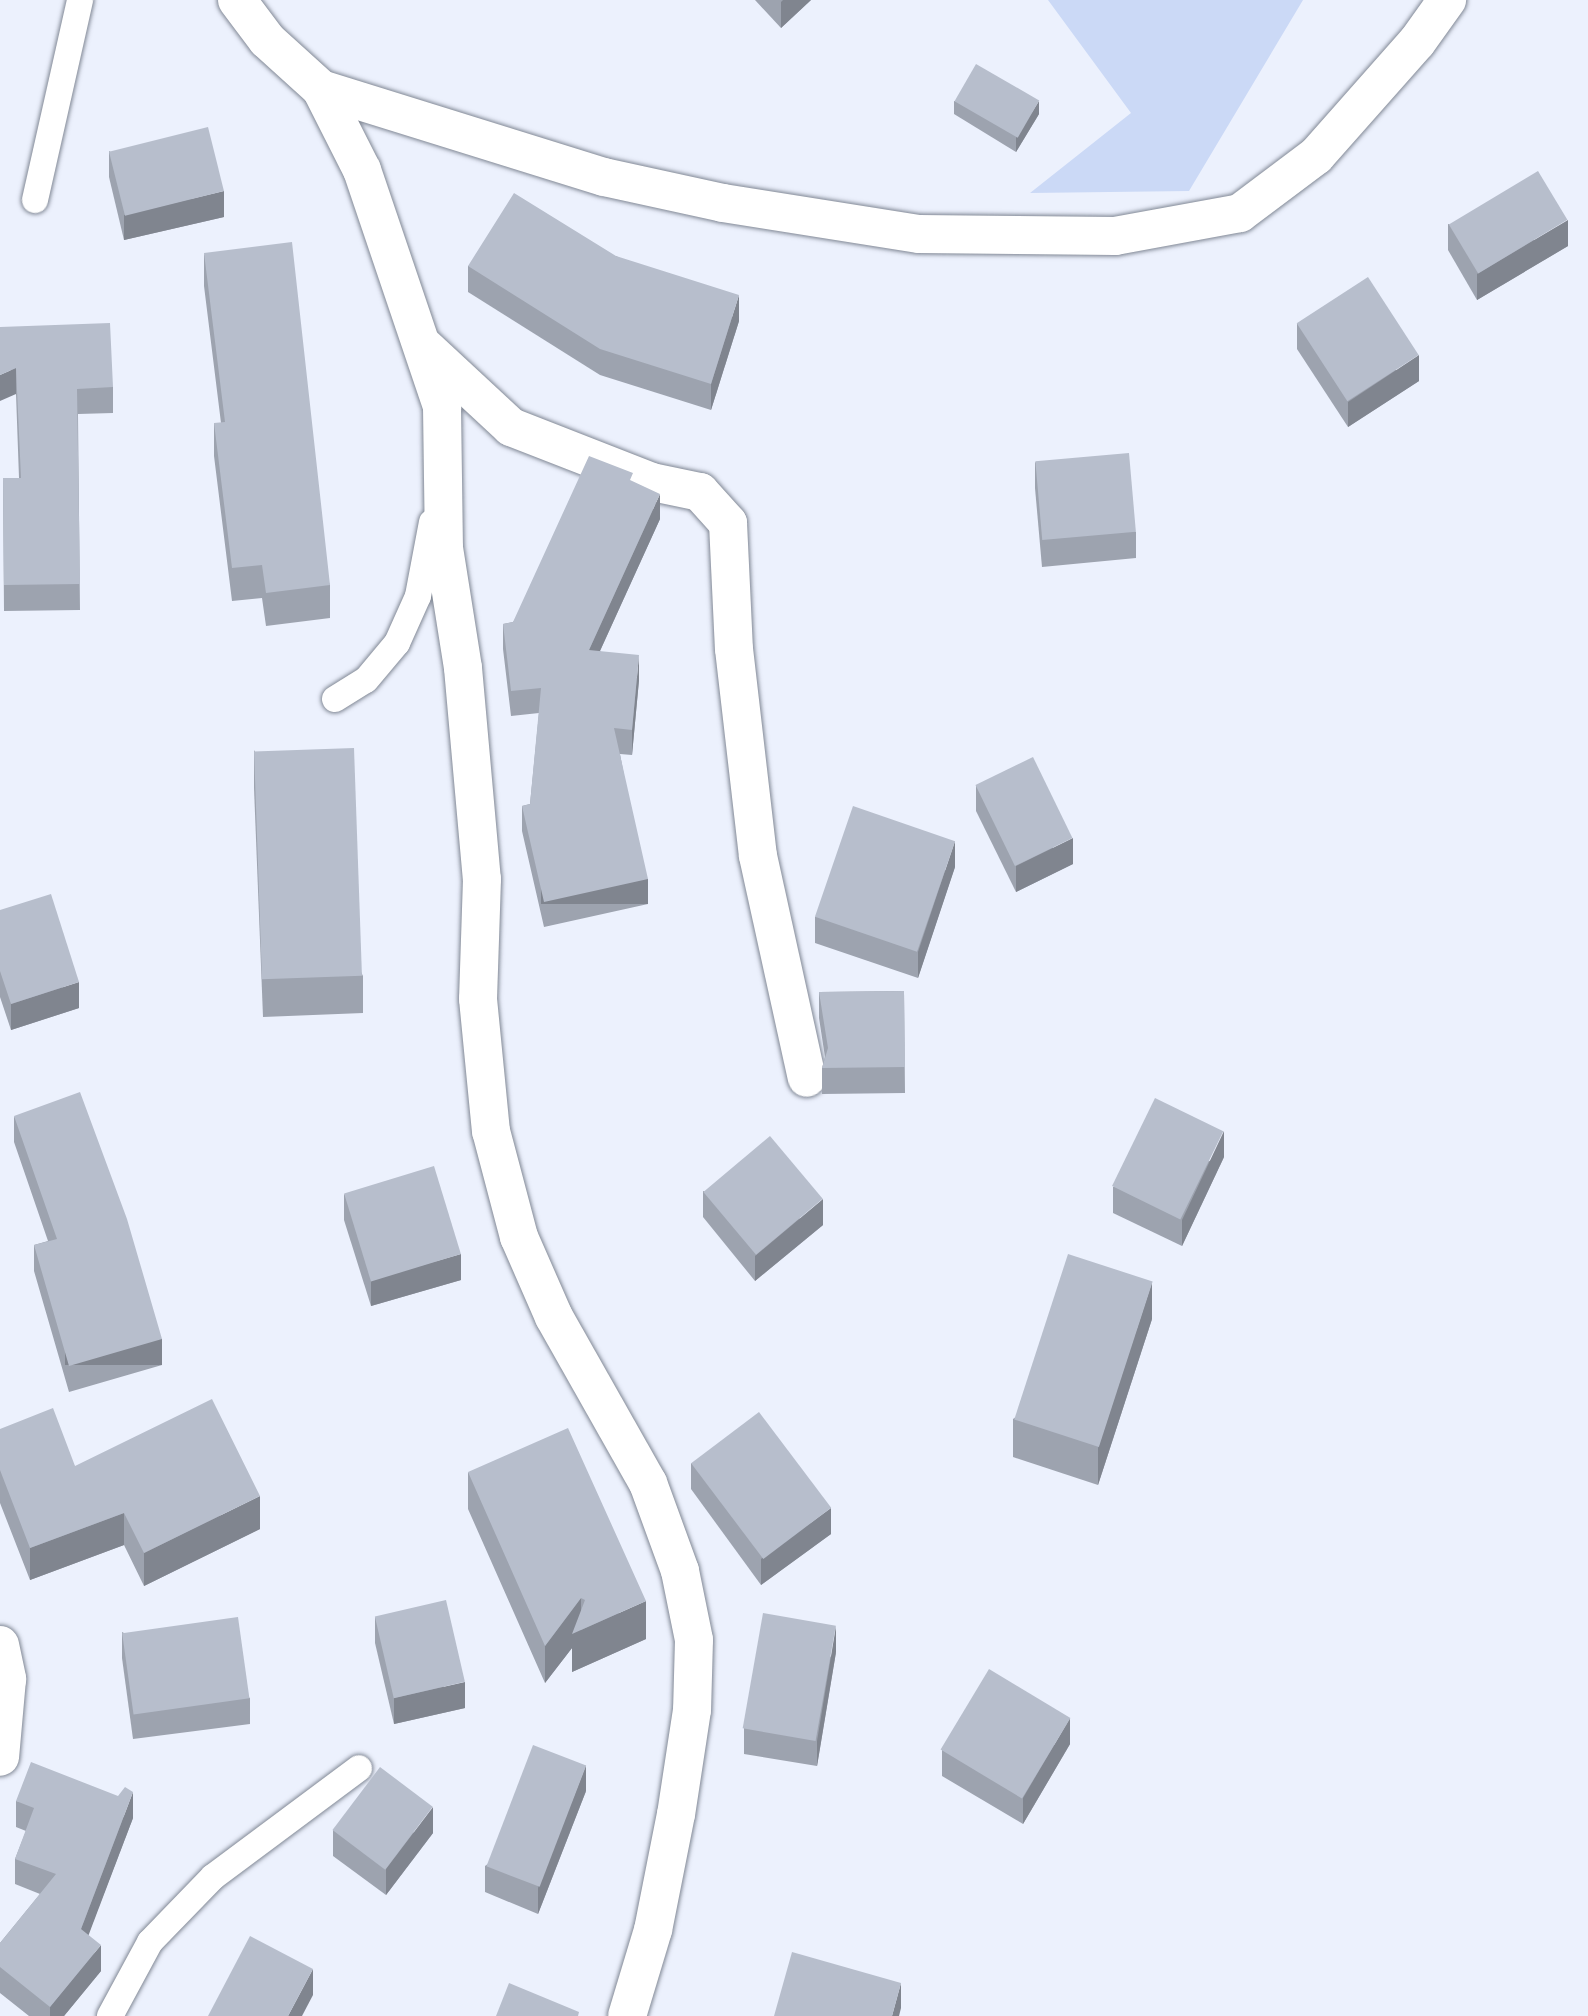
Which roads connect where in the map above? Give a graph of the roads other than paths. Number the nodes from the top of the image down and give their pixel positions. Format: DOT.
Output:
graph roads {
  1 [pos="80,0"];
  2 [pos="237,0"];
  3 [pos="1447,0"];
  4 [pos="321,89"];
  5 [pos="35,200"];
  6 [pos="424,346"];
  7 [pos="444,459"];
  8 [pos="335,699"];
  9 [pos="807,1078"];
  10 [pos="0,1644"];
  11 [pos="0,1757"];
  12 [pos="359,1768"];
  13 [pos="110,2016"];
  14 [pos="627,2016"];
  1 -- 5 [label="lane"];
  2 -- 4 [label="street"];
  3 -- 4 [label="street"];
  4 -- 6 [label="street"];
  6 -- 7 [label="street"];
  6 -- 9 [label="street"];
  7 -- 8 [label="lane"];
  7 -- 14 [label="street"];
  10 -- 11 [label="street"];
  12 -- 13 [label="lane"];
}
